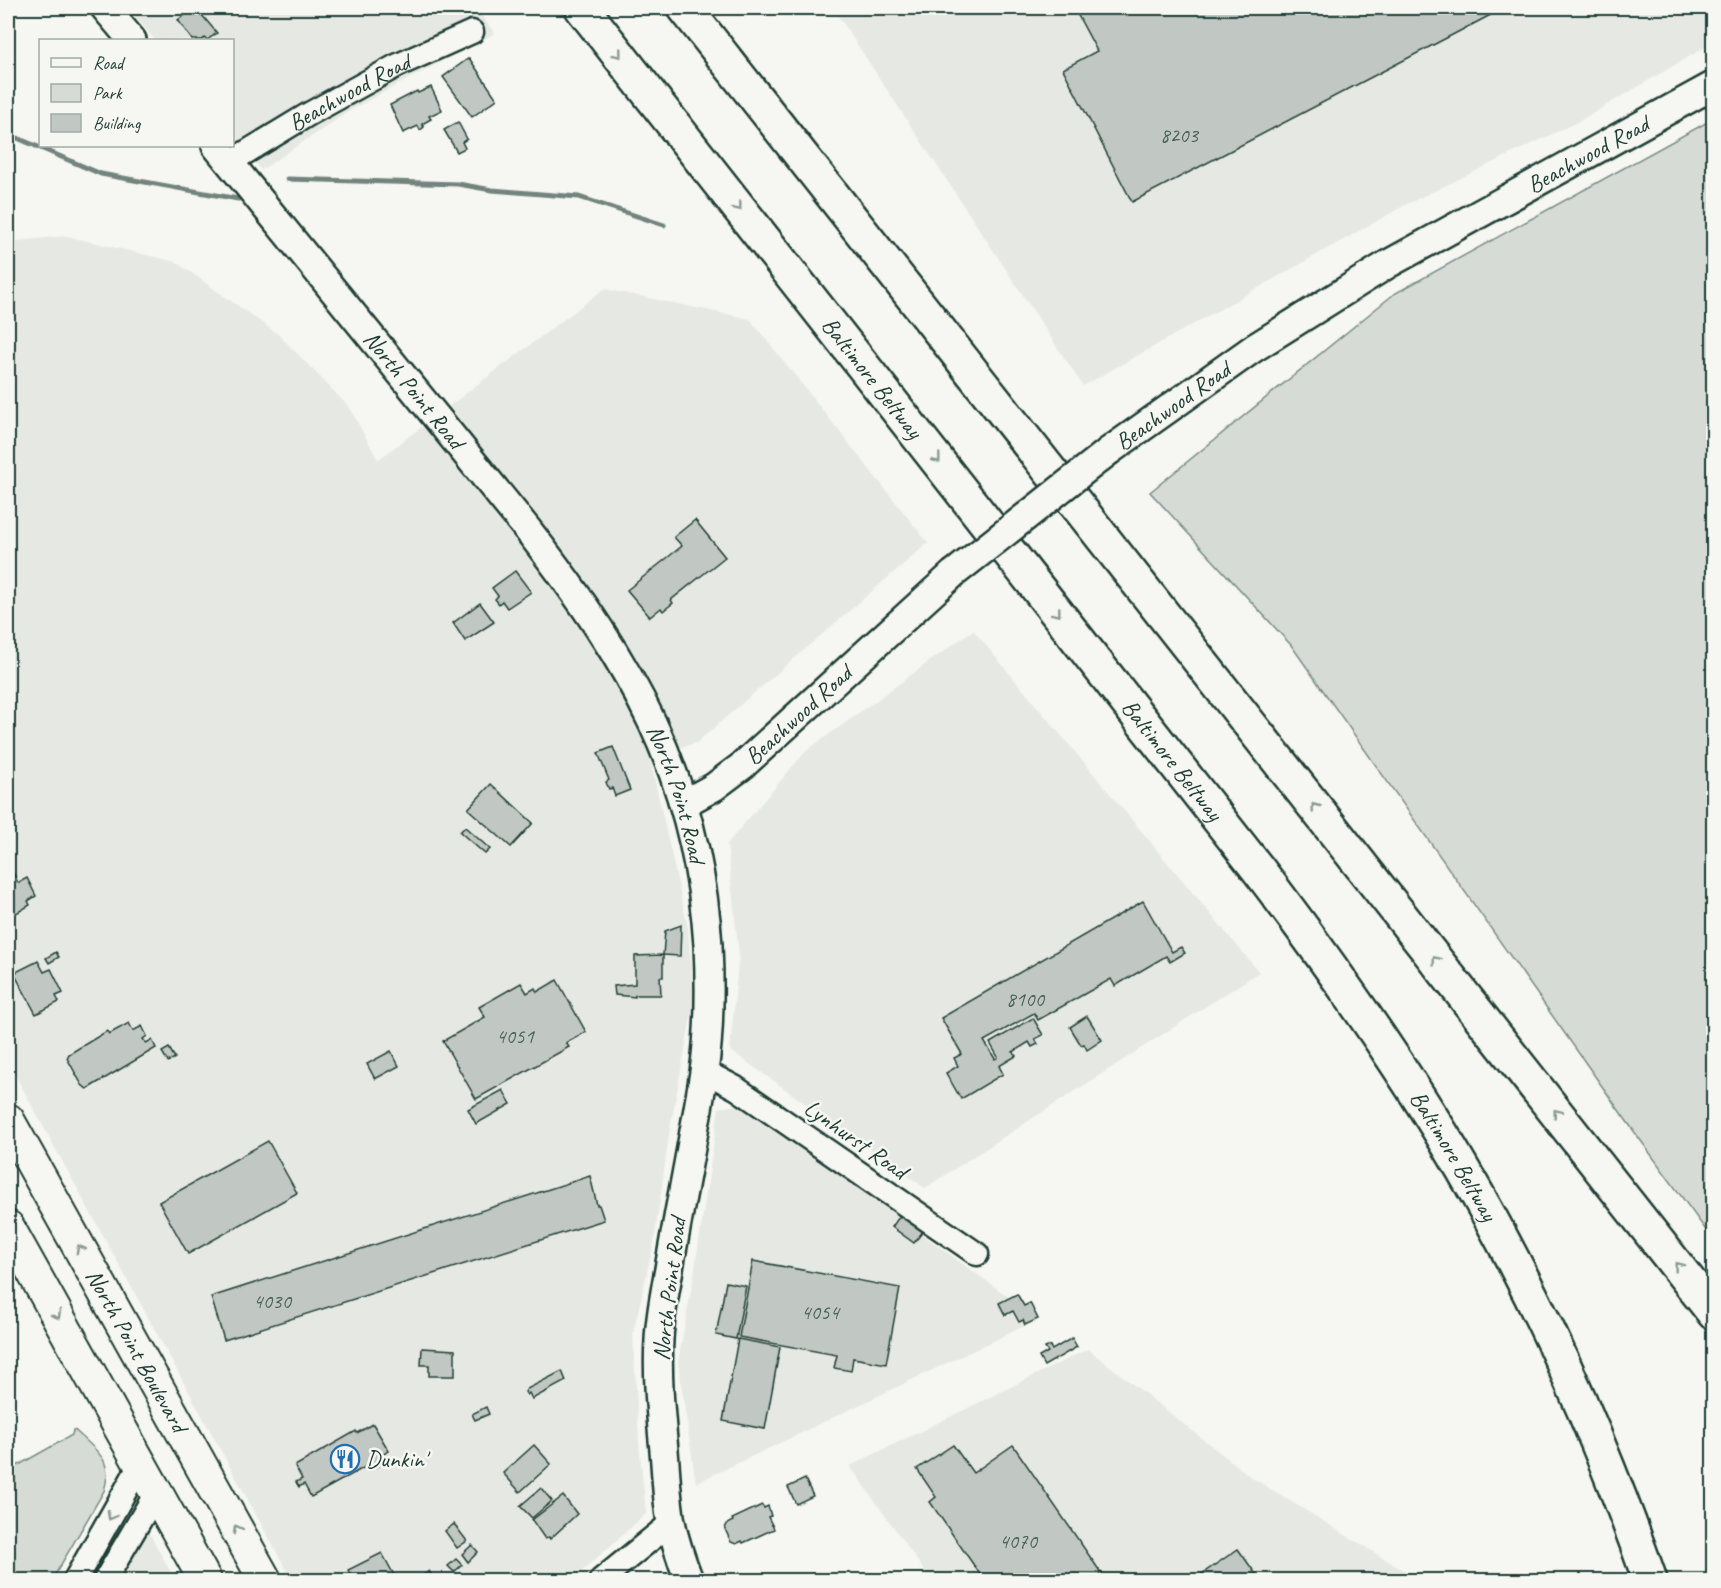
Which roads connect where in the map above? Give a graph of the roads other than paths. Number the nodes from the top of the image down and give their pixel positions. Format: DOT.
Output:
graph roads {
  1 [pos="105,8"];
  2 [pos="582,8"];
  3 [pos="685,8"];
  4 [pos="472,32"];
  5 [pos="131,39"];
  6 [pos="1713,86"];
  7 [pos="223,154"];
  8 [pos="685,803"];
  9 [pos="704,1071"];
  10 [pos="8,1120"];
  11 [pos="8,1227"];
  12 [pos="977,1254"];
  13 [pos="1713,1312"];
  14 [pos="140,1465"];
  15 [pos="156,1493"];
  16 [pos="671,1523"];
  17 [pos="75,1581"];
  18 [pos="105,1581"];
  19 [pos="204,1581"];
  20 [pos="265,1581"];
  21 [pos="601,1581"];
  22 [pos="689,1581"];
  23 [pos="1650,1581"];
  1 -- 5 [label="street"];
  2 -- 23 [label="highway, Baltimore Beltway, one-way"];
  13 -- 3 [label="highway, one-way"];
  4 -- 7 [label="street, Beachwood Road"];
  6 -- 8 [label="street, Beachwood Road, bridge"];
  7 -- 8 [label="street, North Point Road"];
  8 -- 9 [label="street, North Point Road"];
  9 -- 12 [label="street, Lynhurst Road"];
  9 -- 16 [label="street, North Point Road"];
  20 -- 10 [label="main road, North Point Boulevard, one-way"];
  11 -- 14 [label="main road, one-way"];
  14 -- 15 [label="main road"];
  14 -- 17 [label="street, one-way"];
  15 -- 18 [label="street"];
  15 -- 19 [label="main road"];
  16 -- 21 [label="street"];
  16 -- 22 [label="street, North Point Road"];
}
